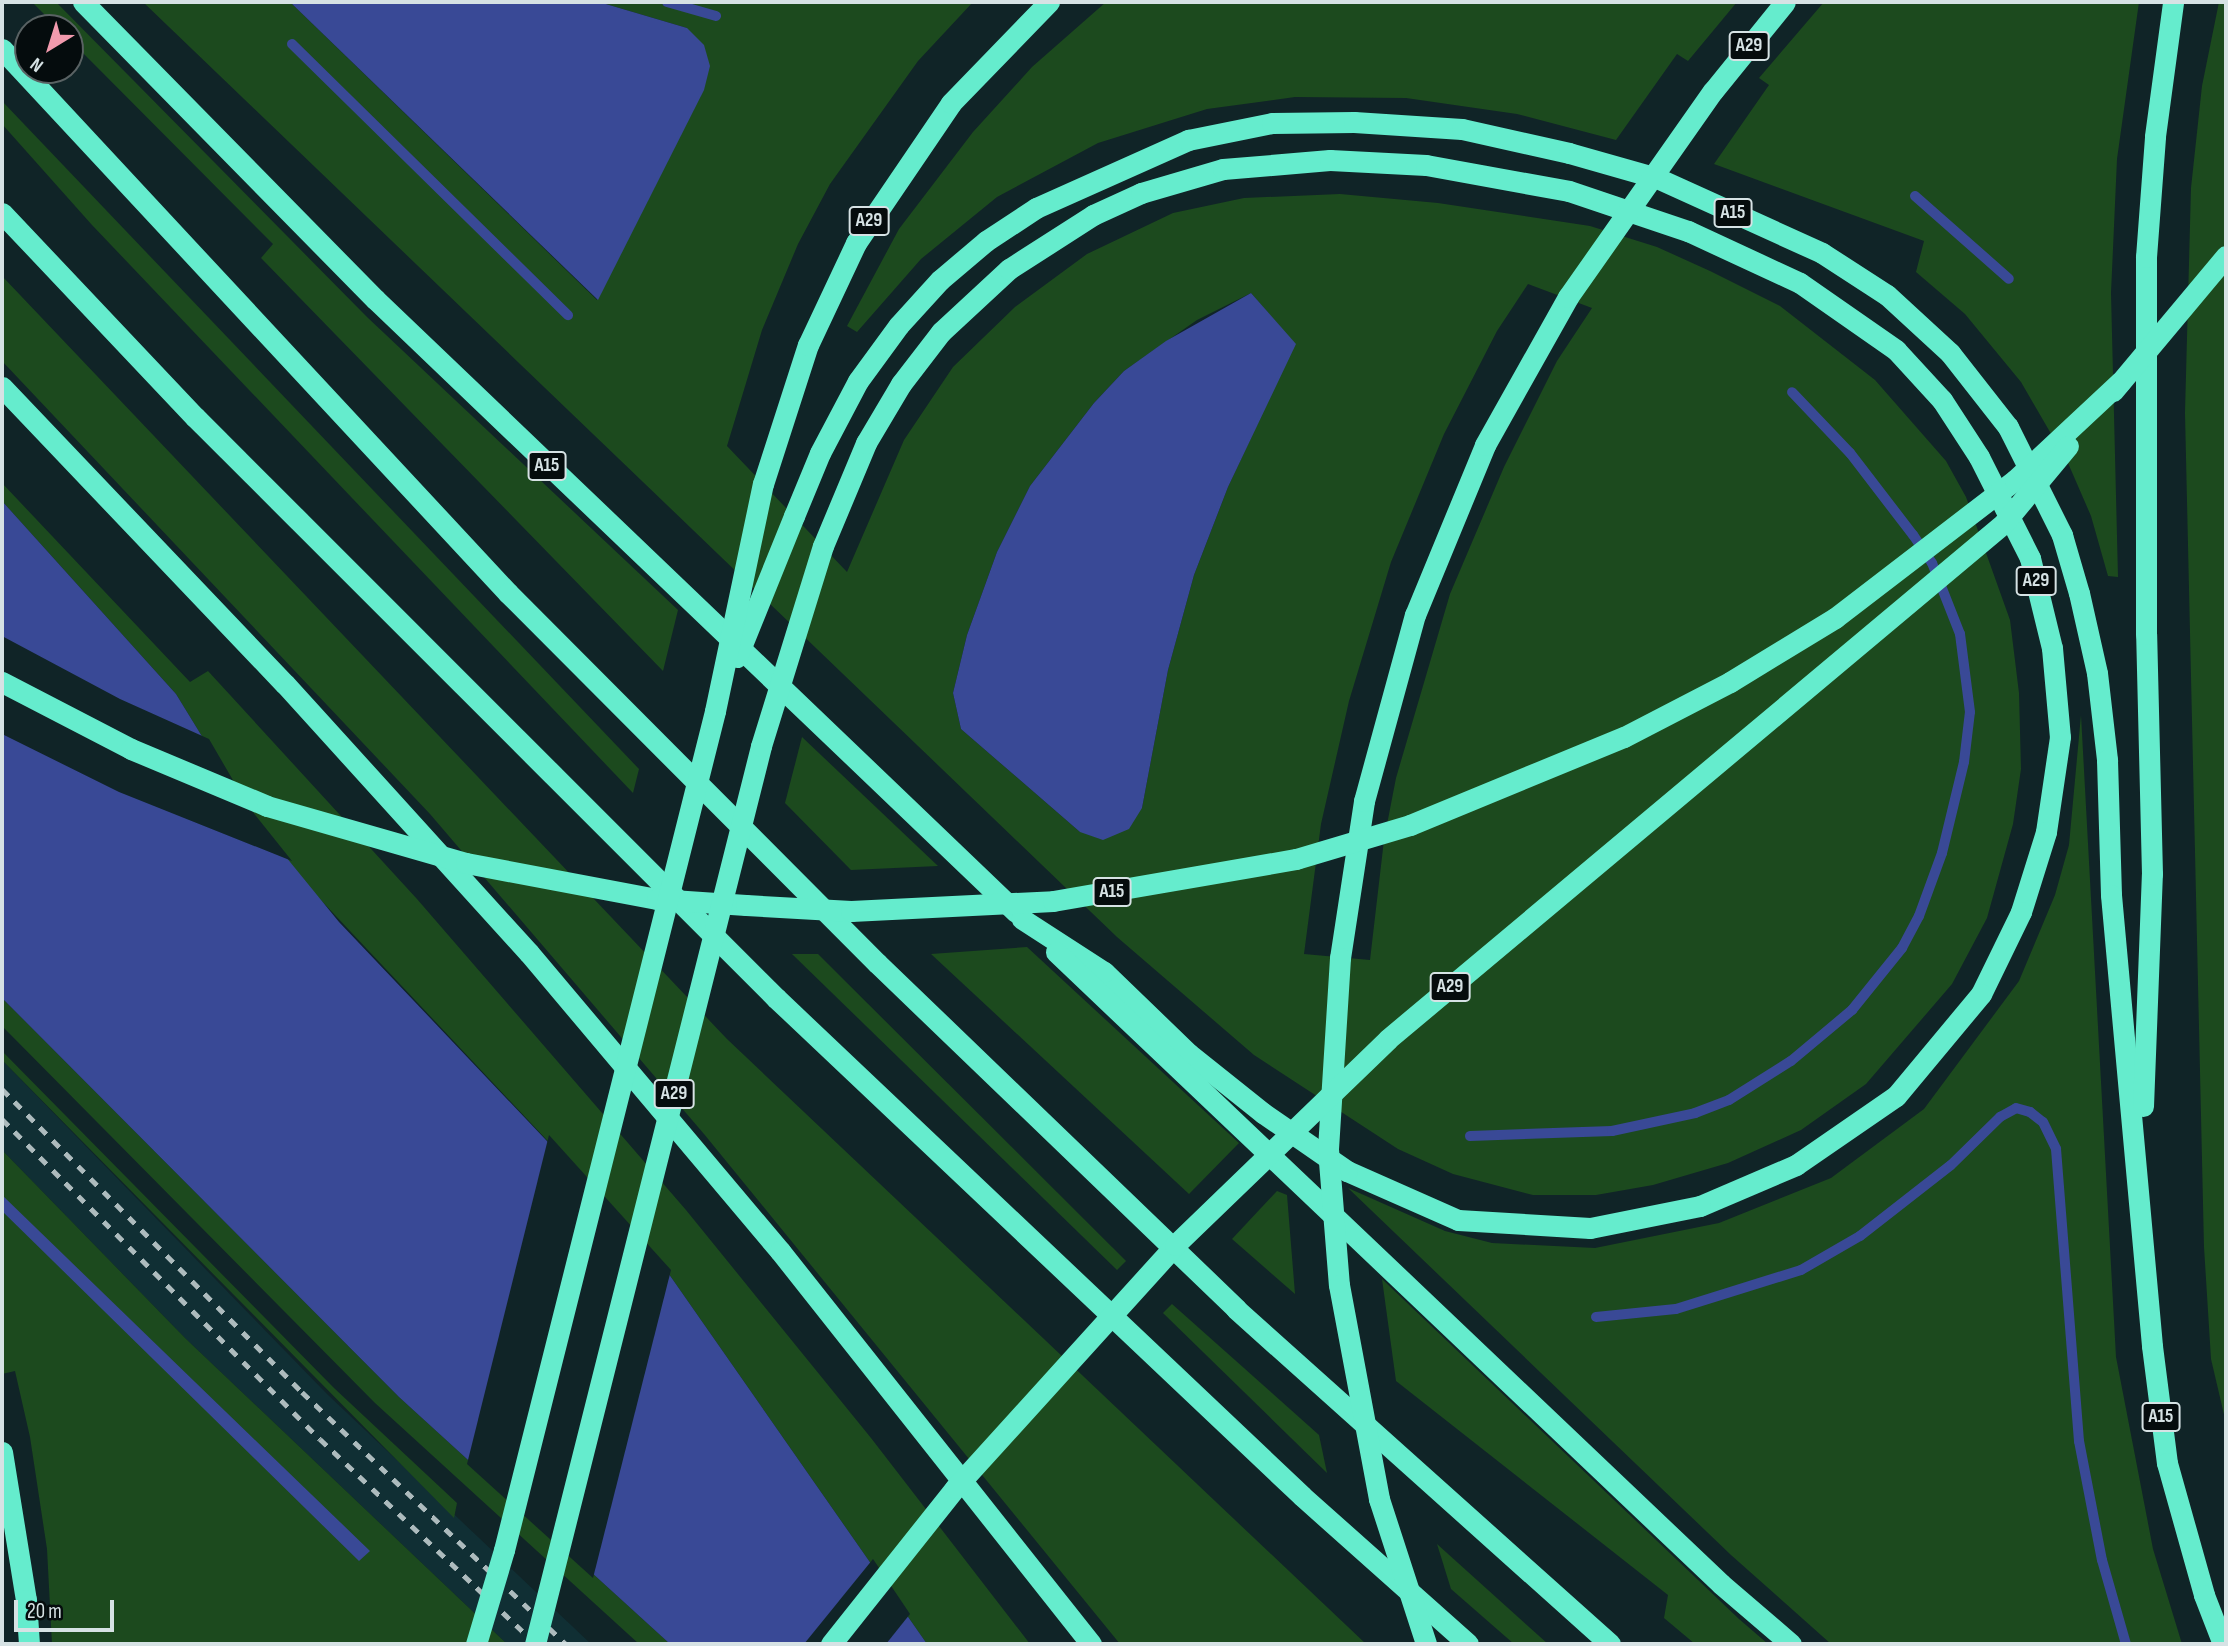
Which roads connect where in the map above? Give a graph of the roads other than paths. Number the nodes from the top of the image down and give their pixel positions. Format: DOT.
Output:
graph roads {
  1 [pos="83,2"];
  2 [pos="1049,2"];
  3 [pos="1785,2"];
  4 [pos="2173,2"];
  5 [pos="2,49"];
  6 [pos="2,213"];
  7 [pos="2226,256"];
  8 [pos="2120,382"];
  9 [pos="2,387"];
  10 [pos="2,681"];
  11 [pos="715,711"];
  12 [pos="1022,919"];
  13 [pos="2140,1181"];
  14 [pos="2,1452"];
  15 [pos="29,1644"];
  16 [pos="476,1644"];
  17 [pos="535,1644"];
  18 [pos="831,1644"];
  19 [pos="1091,1644"];
  20 [pos="1426,1644"];
  21 [pos="1468,1644"];
  22 [pos="1609,1644"];
  23 [pos="1791,1644"];
  24 [pos="2223,1644"];
  1 -- 12 [label="highway, A15"];
  2 -- 11 [label="highway, A29, bridge"];
  3 -- 20 [label="highway, A29, bridge"];
  4 -- 13 [label="highway, A15"];
  5 -- 22 [label="highway"];
  6 -- 21 [label="highway"];
  7 -- 8 [label="highway, A29, bridge"];
  8 -- 10 [label="highway, A15, bridge"];
  8 -- 18 [label="highway, A29, bridge"];
  9 -- 19 [label="highway"];
  11 -- 13 [label="highway, A15, bridge"];
  11 -- 16 [label="highway, A29, bridge"];
  12 -- 17 [label="highway, A29, bridge"];
  12 -- 23 [label="highway, A15"];
  13 -- 24 [label="highway, A15"];
  14 -- 15 [label="highway"];
}
